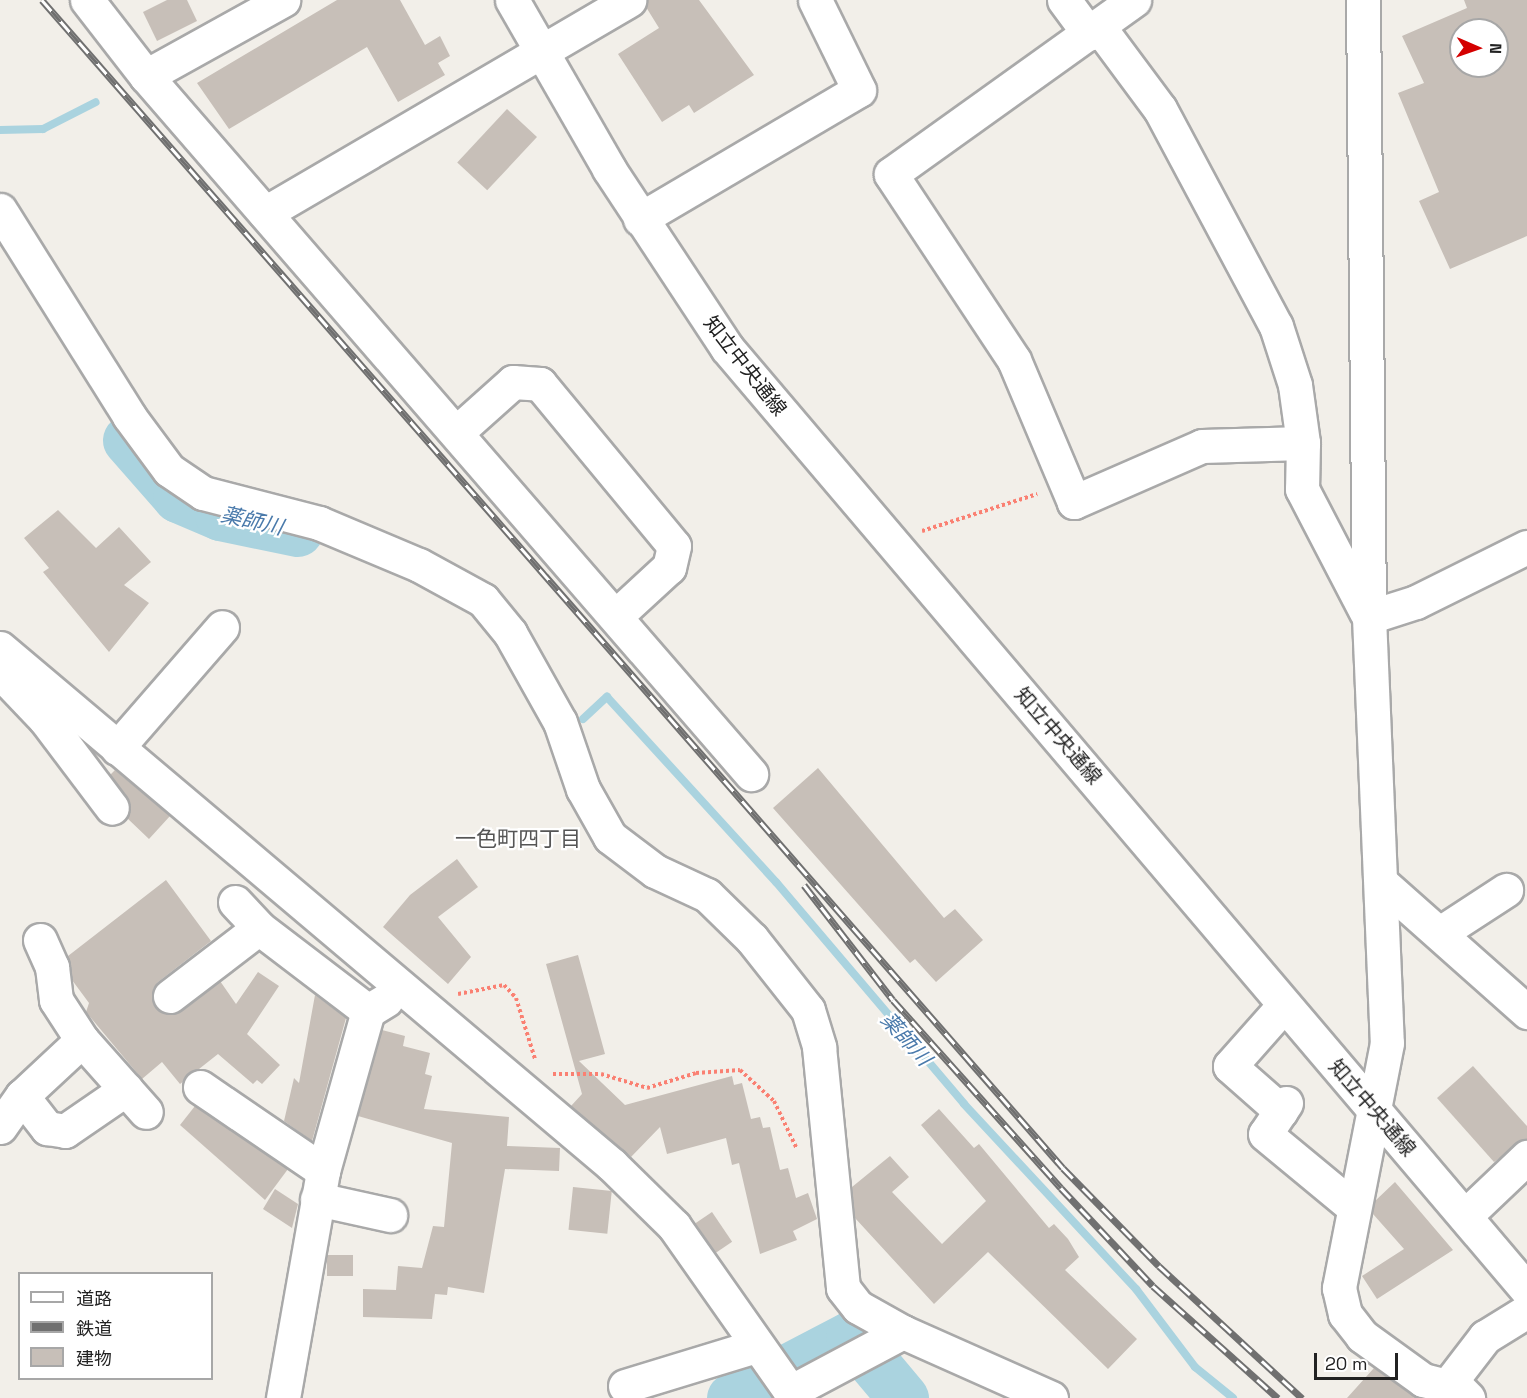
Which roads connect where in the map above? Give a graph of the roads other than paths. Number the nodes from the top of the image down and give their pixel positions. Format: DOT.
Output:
graph roads {
  1 [pos="87,0"];
  2 [pos="283,0"];
  3 [pos="512,0"];
  4 [pos="629,0"];
  5 [pos="815,0"];
  6 [pos="1064,0"];
  7 [pos="1134,0"];
  8 [pos="1363,0"];
  9 [pos="1094,30"];
  10 [pos="537,51"];
  11 [pos="146,76"];
  12 [pos="0,210"];
  13 [pos="265,213"];
  14 [pos="640,219"];
  15 [pos="457,432"];
  16 [pos="1303,443"];
  17 [pos="1527,547"];
  18 [pos="617,615"];
  19 [pos="1369,616"];
  20 [pos="222,627"];
  21 [pos="0,653"];
  22 [pos="0,672"];
  23 [pos="117,748"];
  24 [pos="751,774"];
  25 [pos="112,808"];
  26 [pos="1383,884"];
  27 [pos="1506,890"];
  28 [pos="235,902"];
  29 [pos="259,928"];
  30 [pos="1440,933"];
  31 [pos="40,940"];
  32 [pos="410,995"];
  33 [pos="170,996"];
  34 [pos="1284,1005"];
  35 [pos="368,1011"];
  36 [pos="1527,1012"];
  37 [pos="82,1040"];
  38 [pos="200,1087"];
  39 [pos="22,1096"];
  40 [pos="1376,1112"];
  41 [pos="0,1127"];
  42 [pos="1527,1157"];
  43 [pos="320,1185"];
  44 [pos="1352,1206"];
  45 [pos="390,1215"];
  46 [pos="1465,1216"];
  47 [pos="1527,1290"];
  48 [pos="1527,1311"];
  49 [pos="892,1338"];
  50 [pos="779,1377"];
  51 [pos="625,1386"];
  52 [pos="1458,1391"];
  53 [pos="283,1398"];
  54 [pos="1051,1398"];
  1 -- 11 [label="street"];
  2 -- 11 [label="street"];
  3 -- 10 [label="street, 知立中央通線"];
  4 -- 10 [label="street"];
  5 -- 14 [label="street"];
  6 -- 9 [label="street"];
  7 -- 9 [label="street"];
  8 -- 19 [label="street"];
  9 -- 16 [label="street"];
  9 -- 16 [label="street"];
  10 -- 13 [label="street"];
  10 -- 14 [label="street, 知立中央通線"];
  11 -- 13 [label="street"];
  12 -- 49 [label="street"];
  13 -- 15 [label="street"];
  14 -- 34 [label="street, 知立中央通線"];
  15 -- 18 [label="street"];
  15 -- 18 [label="street"];
  16 -- 19 [label="street"];
  17 -- 19 [label="street"];
  18 -- 24 [label="street"];
  19 -- 26 [label="street"];
  20 -- 23 [label="street"];
  21 -- 23 [label="street"];
  22 -- 25 [label="street"];
  23 -- 32 [label="street"];
  26 -- 30 [label="street"];
  26 -- 40 [label="street"];
  27 -- 30 [label="street"];
  28 -- 29 [label="street"];
  29 -- 33 [label="street"];
  29 -- 35 [label="street"];
  30 -- 36 [label="street"];
  31 -- 37 [label="street"];
  32 -- 35 [label="street"];
  32 -- 50 [label="street"];
  34 -- 40 [label="street, 知立中央通線"];
  34 -- 44 [label="street"];
  35 -- 43 [label="street"];
  37 -- 39 [label="street"];
  37 -- 39 [label="street"];
  38 -- 43 [label="street"];
  39 -- 41 [label="street"];
  40 -- 44 [label="street"];
  40 -- 46 [label="street, 知立中央通線"];
  42 -- 46 [label="street"];
  43 -- 45 [label="street"];
  43 -- 53 [label="street"];
  44 -- 52 [label="street"];
  46 -- 47 [label="street, 知立中央通線"];
  48 -- 52 [label="street"];
  49 -- 50 [label="street"];
  49 -- 54 [label="street"];
  50 -- 51 [label="street"];
}
